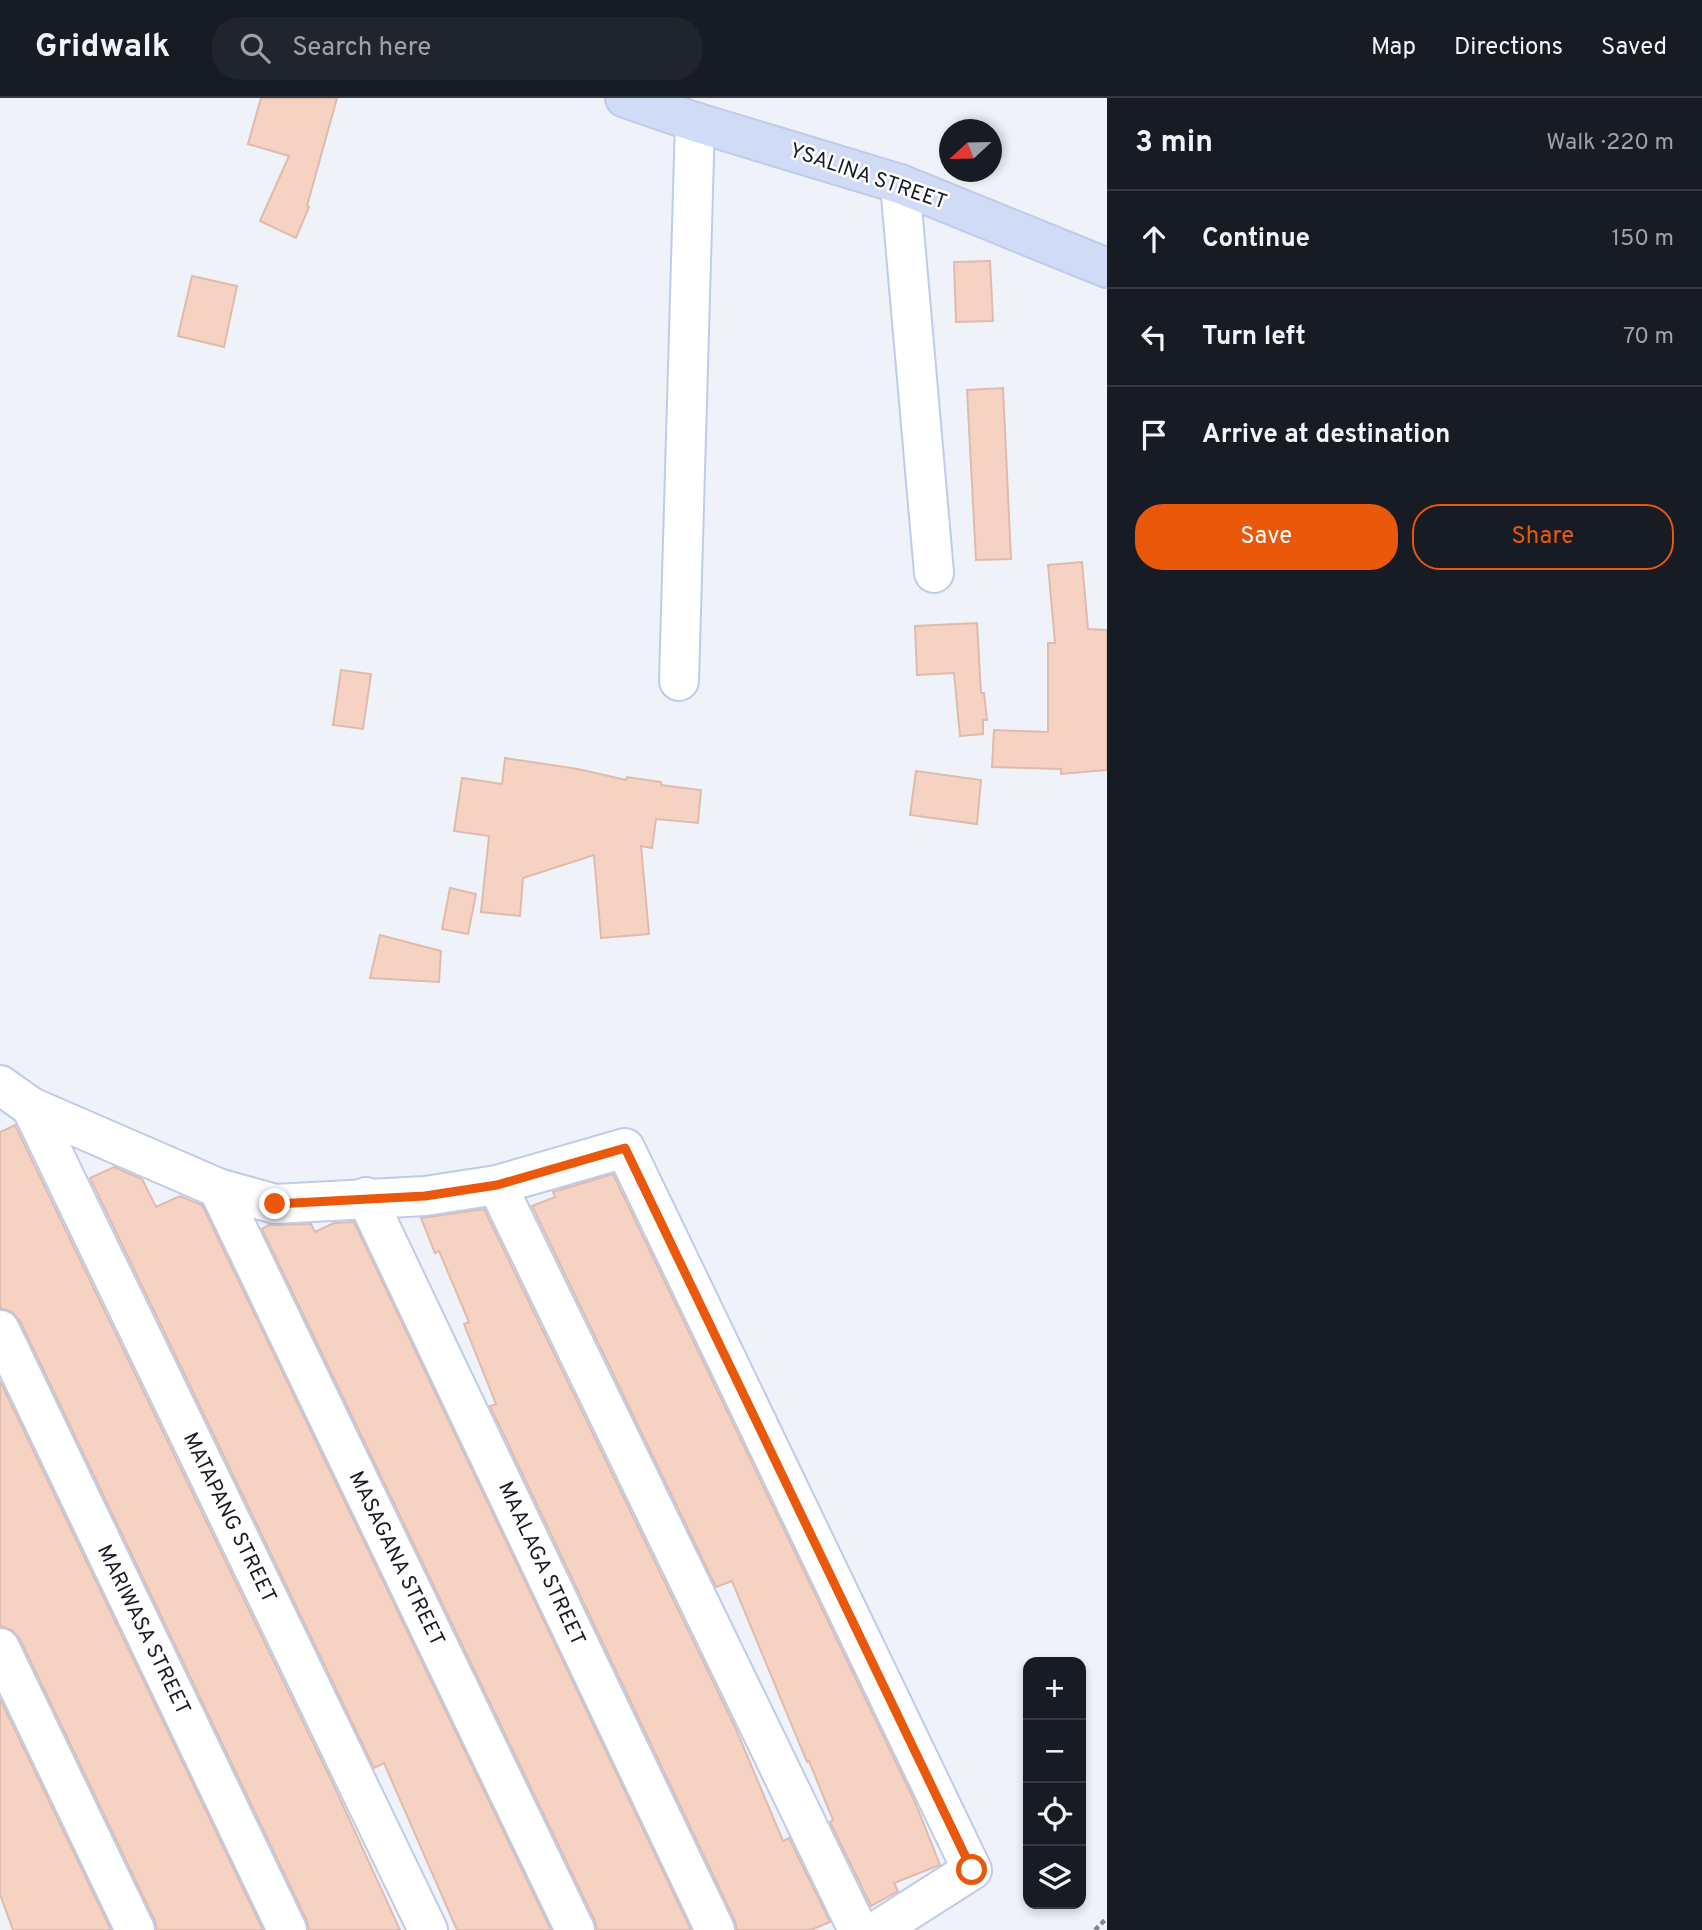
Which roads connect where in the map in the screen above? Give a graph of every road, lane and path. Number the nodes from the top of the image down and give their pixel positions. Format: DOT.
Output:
graph roads {
  1 [pos="625,98"];
  2 [pos="695,122"];
  3 [pos="900,184"];
  4 [pos="1107,268"];
  5 [pos="934,573"];
  6 [pos="679,681"];
  7 [pos="0,1085"];
  8 [pos="31,1107"];
  9 [pos="497,1185"];
  10 [pos="218,1188"];
  11 [pos="366,1197"];
  12 [pos="0,1330"];
  13 [pos="0,1648"];
  14 [pos="1107,1918"];
  15 [pos="135,1930"];
  16 [pos="287,1930"];
  17 [pos="428,1930"];
  18 [pos="575,1930"];
  19 [pos="715,1930"];
  20 [pos="858,1930"];
  21 [pos="878,1930"];
  22 [pos="1095,1930"];
  1 -- 2 [label="street, YSALINA STREET"];
  2 -- 3 [label="street, YSALINA STREET"];
  2 -- 6 [label="street"];
  3 -- 4 [label="street, YSALINA STREET"];
  3 -- 5 [label="street"];
  7 -- 8 [label="street"];
  8 -- 10 [label="street"];
  8 -- 17 [label="street, MATAPANG STREET"];
  9 -- 11 [label="street"];
  9 -- 20 [label="street"];
  9 -- 21 [label="street"];
  10 -- 11 [label="street"];
  10 -- 18 [label="street, MASAGANA STREET"];
  11 -- 19 [label="street, MAALAGA STREET"];
  12 -- 16 [label="street, MARIWASA STREET"];
  13 -- 15 [label="street"];
  14 -- 22 [label="path"];
}
